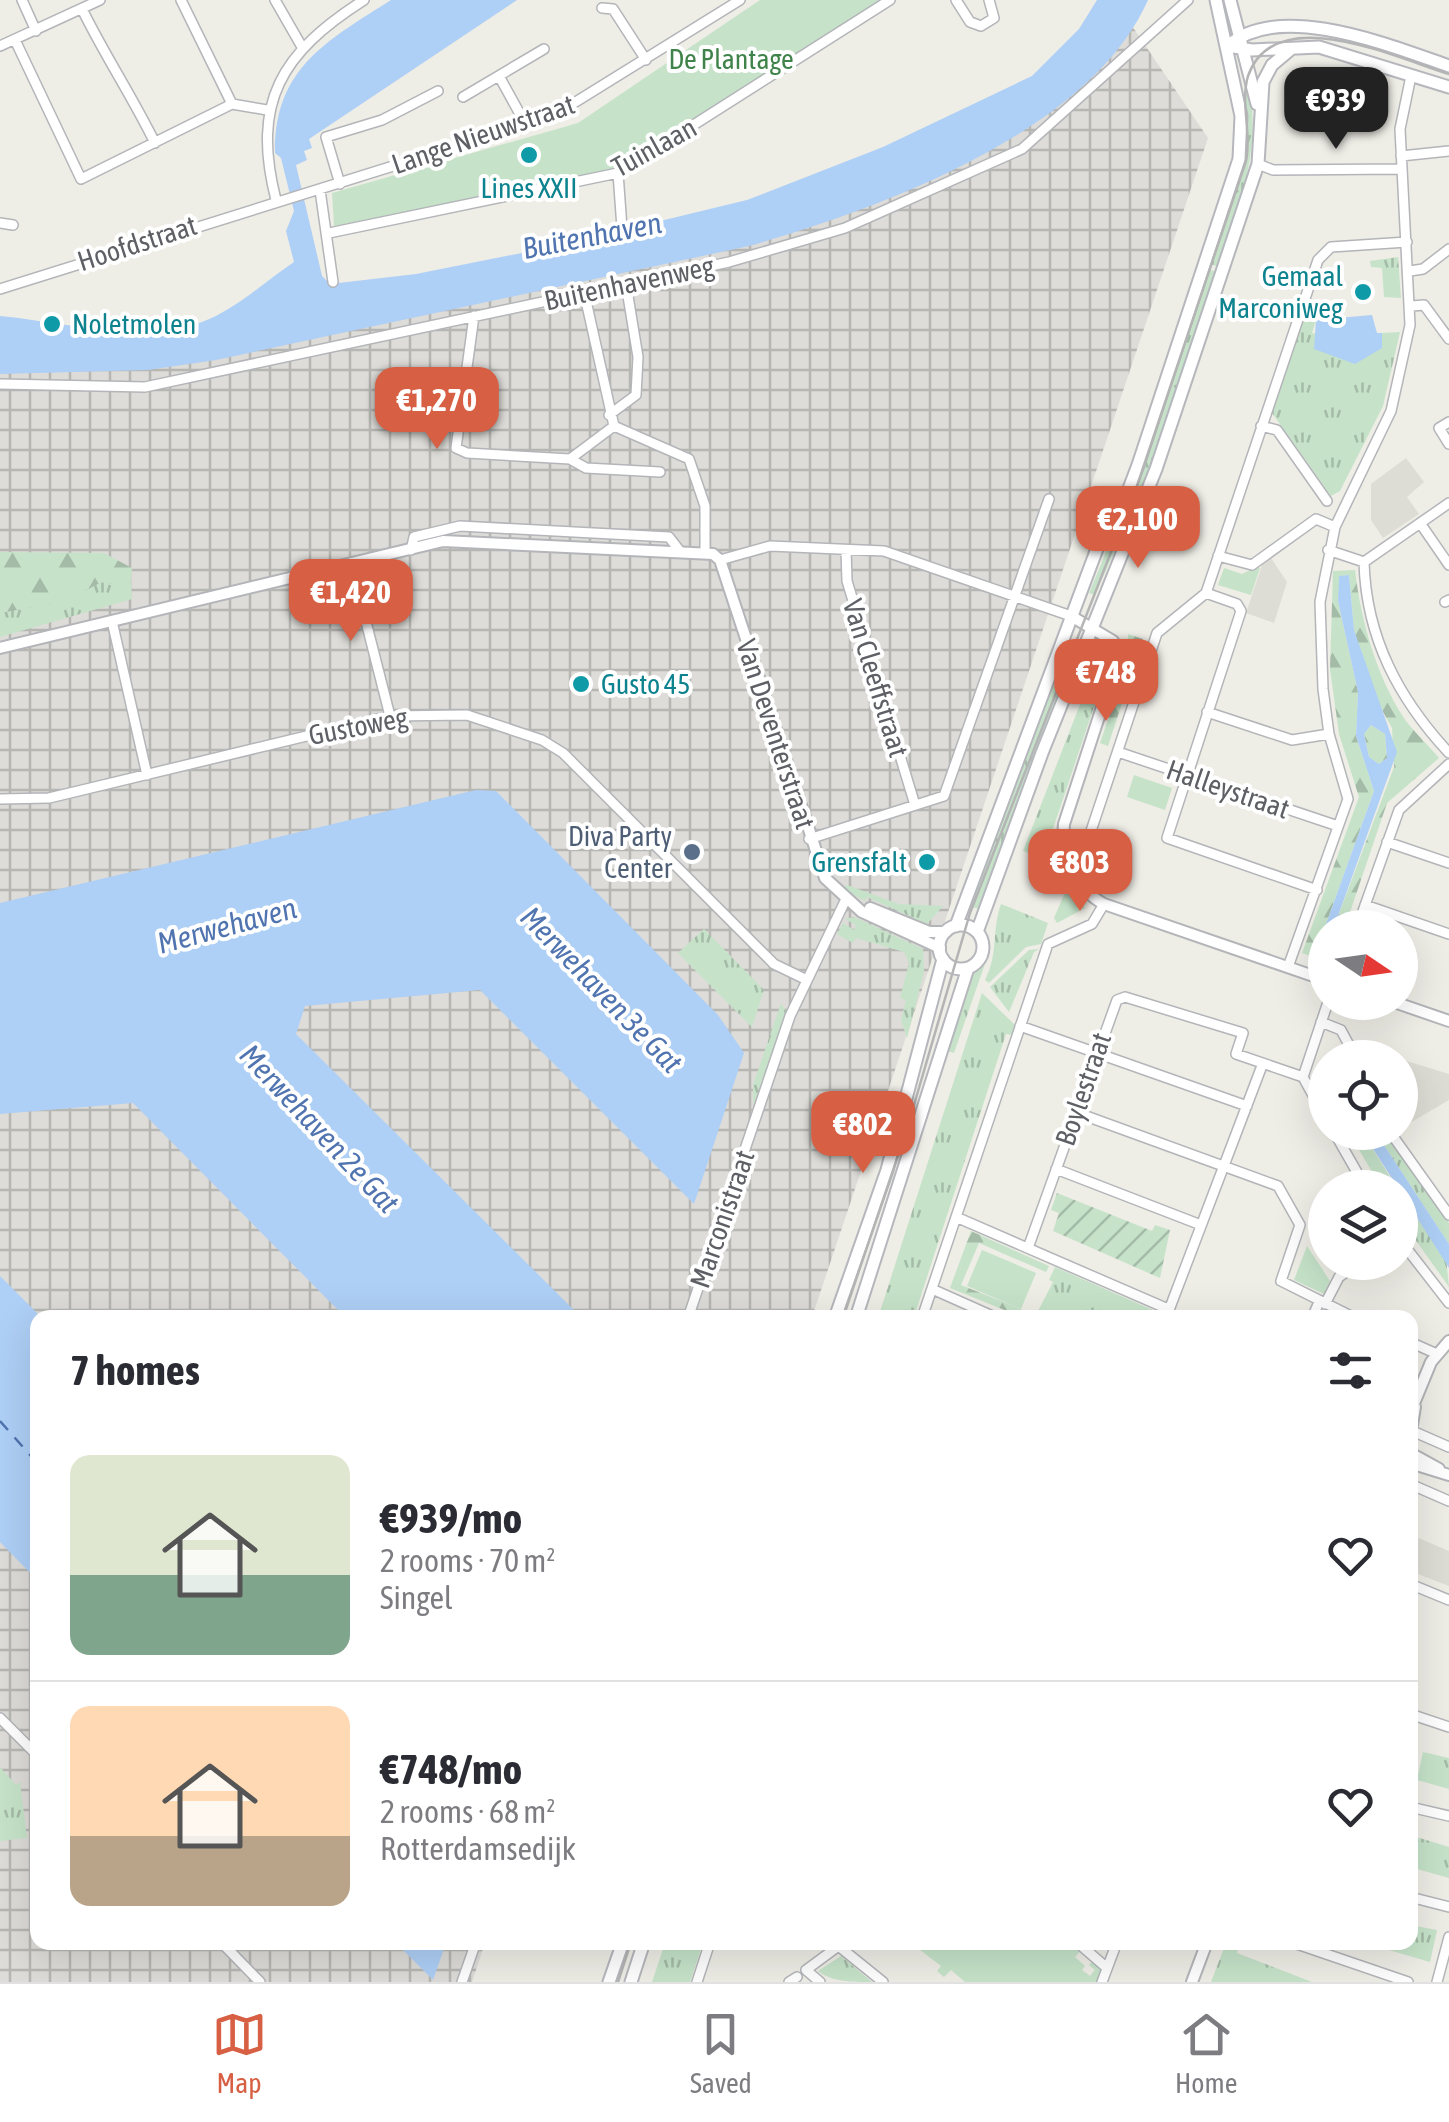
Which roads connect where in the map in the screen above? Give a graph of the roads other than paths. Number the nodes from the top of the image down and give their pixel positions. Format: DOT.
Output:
graph roads {
  1 [pos="22,0"];
  2 [pos="71,0"];
  3 [pos="100,0"];
  4 [pos="181,0"];
  5 [pos="275,0"];
  6 [pos="364,0"];
  7 [pos="740,0"];
  8 [pos="890,0"];
  9 [pos="956,0"];
  10 [pos="989,0"];
  11 [pos="1188,0"];
  12 [pos="1216,0"];
  13 [pos="1230,0"];
  14 [pos="602,8"];
  15 [pos="79,10"];
  16 [pos="36,30"];
  17 [pos="1238,34"];
  18 [pos="16,40"];
  19 [pos="0,46"];
  20 [pos="1228,46"];
  21 [pos="302,47"];
  22 [pos="544,48"];
  23 [pos="1243,49"];
  24 [pos="1291,49"];
  25 [pos="646,60"];
  26 [pos="1449,66"];
  27 [pos="1248,71"];
  28 [pos="499,76"];
  29 [pos="1232,76"];
  30 [pos="1411,76"];
  31 [pos="1449,87"];
  32 [pos="438,91"];
  33 [pos="463,96"];
  34 [pos="232,104"];
  35 [pos="267,110"];
  36 [pos="1260,113"];
  37 [pos="526,125"];
  38 [pos="156,143"];
  39 [pos="1449,151"];
  40 [pos="1401,156"];
  41 [pos="1258,164"];
  42 [pos="1401,170"];
  43 [pos="618,173"];
  44 [pos="340,184"];
  45 [pos="320,190"];
  46 [pos="276,200"];
  47 [pos="0,223"];
  48 [pos="13,225"];
  49 [pos="622,228"];
  50 [pos="329,232"];
  51 [pos="1407,242"];
  52 [pos="1449,248"];
  53 [pos="1410,271"];
  54 [pos="333,282"];
  55 [pos="626,284"];
  56 [pos="0,289"];
  57 [pos="584,292"];
  58 [pos="1412,306"];
  59 [pos="474,316"];
  60 [pos="1449,339"];
  61 [pos="0,384"];
  62 [pos="609,416"];
  63 [pos="1449,422"];
  64 [pos="614,426"];
  65 [pos="1261,426"];
  66 [pos="1449,444"];
  67 [pos="570,459"];
  68 [pos="660,472"];
  69 [pos="1049,499"];
  70 [pos="1327,502"];
  71 [pos="1449,503"];
  72 [pos="1420,523"];
  73 [pos="1334,527"];
  74 [pos="846,550"];
  75 [pos="1328,550"];
  76 [pos="705,552"];
  77 [pos="1218,556"];
  78 [pos="720,560"];
  79 [pos="1364,562"];
  80 [pos="352,563"];
  81 [pos="1449,565"];
  82 [pos="1206,593"];
  83 [pos="1013,594"];
  84 [pos="1071,616"];
  85 [pos="112,621"];
  86 [pos="1095,629"];
  87 [pos="0,648"];
  88 [pos="1207,712"];
  89 [pos="390,716"];
  90 [pos="1329,734"];
  91 [pos="1118,752"];
  92 [pos="1449,753"];
  93 [pos="1449,764"];
  94 [pos="147,775"];
  95 [pos="1186,775"];
  96 [pos="0,799"];
  97 [pos="915,805"];
  98 [pos="1338,826"];
  99 [pos="810,839"];
  100 [pos="1387,842"];
  101 [pos="1449,863"];
  102 [pos="1108,884"];
  103 [pos="1317,890"];
  104 [pos="846,899"];
  105 [pos="1104,904"];
  106 [pos="1365,905"];
  107 [pos="1363,910"];
  108 [pos="951,929"];
  109 [pos="977,932"];
  110 [pos="1449,934"];
  111 [pos="942,954"];
  112 [pos="1288,967"];
  113 [pos="968,968"];
  114 [pos="1308,974"];
  115 [pos="804,978"];
  116 [pos="1418,1010"];
  117 [pos="1449,1021"];
  118 [pos="1320,1022"];
  119 [pos="1020,1026"];
  120 [pos="1346,1040"];
  121 [pos="1095,1053"];
  122 [pos="1263,1063"];
  123 [pos="1304,1077"];
  124 [pos="1308,1085"];
  125 [pos="1247,1106"];
  126 [pos="1075,1112"];
  127 [pos="1404,1150"];
  128 [pos="1224,1167"];
  129 [pos="1056,1169"];
  130 [pos="1445,1202"];
  131 [pos="1449,1215"];
  132 [pos="956,1217"];
  133 [pos="1201,1225"];
  134 [pos="1028,1248"];
  135 [pos="1418,1263"];
  136 [pos="1337,1280"];
  137 [pos="932,1288"];
  138 [pos="1322,1303"];
  139 [pos="1449,1303"];
  140 [pos="691,1310"];
  141 [pos="839,1310"];
  142 [pos="859,1310"];
  143 [pos="925,1310"];
  144 [pos="980,1310"];
  145 [pos="1161,1310"];
  146 [pos="1168,1310"];
  147 [pos="1317,1310"];
  148 [pos="1337,1310"];
  149 [pos="1449,1342"];
  150 [pos="1418,1346"];
  151 [pos="1437,1354"];
  152 [pos="1418,1397"];
  153 [pos="1418,1436"];
  154 [pos="1449,1447"];
  155 [pos="1418,1458"];
  156 [pos="1418,1465"];
  157 [pos="1447,1474"];
  158 [pos="1418,1487"];
  159 [pos="1449,1501"];
  160 [pos="1418,1587"];
  161 [pos="1449,1600"];
  162 [pos="1418,1717"];
  163 [pos="0,1718"];
  164 [pos="1449,1727"];
  165 [pos="30,1748"];
  166 [pos="1418,1809"];
  167 [pos="1449,1816"];
  168 [pos="1418,1899"];
  169 [pos="1449,1907"];
  170 [pos="1449,1936"];
  171 [pos="230,1950"];
  172 [pos="473,1950"];
  173 [pos="621,1950"];
  174 [pos="641,1950"];
  175 [pos="707,1950"];
  176 [pos="831,1950"];
  177 [pos="846,1950"];
  178 [pos="1087,1950"];
  179 [pos="1114,1950"];
  180 [pos="1204,1950"];
  181 [pos="1314,1950"];
  182 [pos="1108,1968"];
  183 [pos="798,1976"];
  184 [pos="260,1982"];
  185 [pos="462,1982"];
  186 [pos="610,1982"];
  187 [pos="631,1982"];
  188 [pos="697,1982"];
  189 [pos="820,1982"];
  190 [pos="882,1982"];
  191 [pos="1102,1982"];
  192 [pos="1192,1982"];
  193 [pos="1408,1982"];
  194 [pos="1437,1982"];
  1 -- 16 [label="street"];
  2 -- 15 [label="street"];
  3 -- 15 [label="street"];
  4 -- 34 [label="street"];
  5 -- 21 [label="street"];
  6 -- 21 [label="street"];
  7 -- 25 [label="street, Lange Nieuwstraat"];
  8 -- 43 [label="street, Tuinlaan"];
  9 -- 10 [label="street"];
  11 -- 55 [label="street, Buitenhavenweg"];
  12 -- 20 [label="main road"];
  13 -- 17 [label="main road"];
  14 -- 25 [label="street"];
  15 -- 16 [label="street"];
  15 -- 38 [label="street"];
  16 -- 18 [label="street"];
  17 -- 20 [label="main road"];
  17 -- 23 [label="main road"];
  17 -- 26 [label="main road"];
  18 -- 19 [label="street"];
  18 -- 38 [label="street"];
  20 -- 23 [label="main road"];
  20 -- 29 [label="main road"];
  21 -- 35 [label="street"];
  22 -- 28 [label="street"];
  23 -- 24 [label="main road"];
  23 -- 27 [label="main road"];
  24 -- 30 [label="main road"];
  24 -- 36 [label="main road"];
  25 -- 37 [label="street, Lange Nieuwstraat"];
  27 -- 29 [label="main road"];
  27 -- 36 [label="main road"];
  28 -- 33 [label="street"];
  28 -- 37 [label="street"];
  29 -- 84 [label="main road"];
  30 -- 31 [label="main road"];
  30 -- 40 [label="street"];
  32 -- 44 [label="street"];
  34 -- 35 [label="street"];
  34 -- 38 [label="street"];
  35 -- 46 [label="street"];
  36 -- 41 [label="main road"];
  37 -- 44 [label="street, Lange Nieuwstraat"];
  39 -- 40 [label="street"];
  40 -- 42 [label="street"];
  41 -- 42 [label="street"];
  41 -- 86 [label="main road"];
  42 -- 51 [label="street"];
  43 -- 49 [label="street"];
  43 -- 50 [label="street, Tuinlaan"];
  44 -- 45 [label="street, Lange Nieuwstraat"];
  45 -- 46 [label="street, Hoofdstraat"];
  45 -- 50 [label="street"];
  46 -- 56 [label="street, Hoofdstraat"];
  47 -- 48 [label="street"];
  50 -- 54 [label="street"];
  51 -- 53 [label="street"];
  51 -- 65 [label="street"];
  52 -- 53 [label="street"];
  53 -- 58 [label="street"];
  55 -- 57 [label="street, Buitenhavenweg"];
  55 -- 62 [label="street"];
  57 -- 59 [label="street, Buitenhavenweg"];
  57 -- 62 [label="street"];
  58 -- 60 [label="street"];
  58 -- 73 [label="street"];
  59 -- 61 [label="street, Buitenhavenweg"];
  59 -- 67 [label="street"];
  62 -- 64 [label="street"];
  63 -- 66 [label="street"];
  64 -- 67 [label="street"];
  64 -- 76 [label="street"];
  65 -- 70 [label="street"];
  65 -- 77 [label="street"];
  67 -- 68 [label="street"];
  69 -- 83 [label="street"];
  71 -- 72 [label="street"];
  72 -- 79 [label="street"];
  72 -- 81 [label="street"];
  73 -- 75 [label="street"];
  73 -- 77 [label="street"];
  74 -- 78 [label="street"];
  74 -- 83 [label="street"];
  74 -- 97 [label="street, Van Cleeffstraat"];
  75 -- 79 [label="street"];
  75 -- 90 [label="street"];
  76 -- 78 [label="street"];
  76 -- 80 [label="street"];
  77 -- 82 [label="street"];
  78 -- 99 [label="street, Van Deventerstraat"];
  79 -- 92 [label="street"];
  80 -- 85 [label="street"];
  80 -- 89 [label="street"];
  82 -- 88 [label="street"];
  82 -- 91 [label="street"];
  83 -- 84 [label="street"];
  83 -- 97 [label="street"];
  84 -- 86 [label="street"];
  84 -- 108 [label="main road"];
  85 -- 87 [label="street"];
  85 -- 94 [label="street"];
  86 -- 105 [label="street"];
  86 -- 109 [label="main road"];
  88 -- 90 [label="street"];
  88 -- 95 [label="street"];
  89 -- 94 [label="street, Gustoweg"];
  89 -- 115 [label="street, Gustoweg"];
  90 -- 98 [label="street"];
  91 -- 95 [label="street, Halleystraat"];
  91 -- 102 [label="street"];
  93 -- 100 [label="street"];
  94 -- 96 [label="street, Gustoweg"];
  95 -- 98 [label="street, Halleystraat"];
  95 -- 103 [label="street"];
  97 -- 99 [label="street"];
  98 -- 103 [label="street"];
  99 -- 104 [label="street, Van Deventerstraat"];
  100 -- 101 [label="street"];
  100 -- 106 [label="street"];
  103 -- 112 [label="street"];
  104 -- 108 [label="street"];
  104 -- 111 [label="street, Van Deventerstraat"];
  104 -- 115 [label="street, Marconistraat"];
  105 -- 112 [label="street"];
  105 -- 119 [label="street"];
  106 -- 107 [label="street"];
  106 -- 110 [label="street"];
  108 -- 109 [label="main road"];
  108 -- 111 [label="main road"];
  109 -- 113 [label="main road"];
  111 -- 113 [label="main road"];
  111 -- 141 [label="main road"];
  112 -- 114 [label="street"];
  113 -- 142 [label="main road"];
  115 -- 140 [label="street, Marconistraat"];
  116 -- 117 [label="street"];
  118 -- 120 [label="street"];
  118 -- 123 [label="street"];
  119 -- 121 [label="street"];
  119 -- 132 [label="street"];
  121 -- 122 [label="street, Boylestraat"];
  121 -- 125 [label="street"];
  121 -- 126 [label="street, Boylestraat"];
  122 -- 123 [label="street"];
  122 -- 125 [label="street"];
  123 -- 124 [label="street"];
  125 -- 128 [label="street"];
  126 -- 128 [label="street"];
  126 -- 129 [label="street, Boylestraat"];
  127 -- 130 [label="street"];
  128 -- 133 [label="street"];
  128 -- 138 [label="street"];
  129 -- 133 [label="street"];
  129 -- 134 [label="street, Boylestraat"];
  130 -- 131 [label="street"];
  132 -- 134 [label="street"];
  132 -- 137 [label="street"];
  133 -- 146 [label="street"];
  134 -- 145 [label="street"];
  135 -- 139 [label="street"];
  136 -- 138 [label="street"];
  137 -- 143 [label="street"];
  137 -- 144 [label="street"];
  138 -- 147 [label="street"];
  138 -- 148 [label="street"];
  149 -- 151 [label="street"];
  150 -- 151 [label="street"];
  151 -- 152 [label="street"];
  153 -- 154 [label="street"];
  155 -- 157 [label="street"];
  156 -- 157 [label="street"];
  158 -- 159 [label="street"];
  160 -- 161 [label="street"];
  162 -- 164 [label="street"];
  163 -- 165 [label="street"];
  166 -- 167 [label="street"];
  168 -- 169 [label="street"];
  170 -- 194 [label="street"];
  171 -- 184 [label="street"];
  172 -- 185 [label="street"];
  173 -- 186 [label="main road"];
  174 -- 187 [label="main road"];
  175 -- 188 [label="street"];
  176 -- 183 [label="street"];
  177 -- 190 [label="street"];
  178 -- 182 [label="street"];
  179 -- 182 [label="street"];
  180 -- 192 [label="street"];
  181 -- 193 [label="street"];
  182 -- 191 [label="street"];
  183 -- 189 [label="street"];
}
